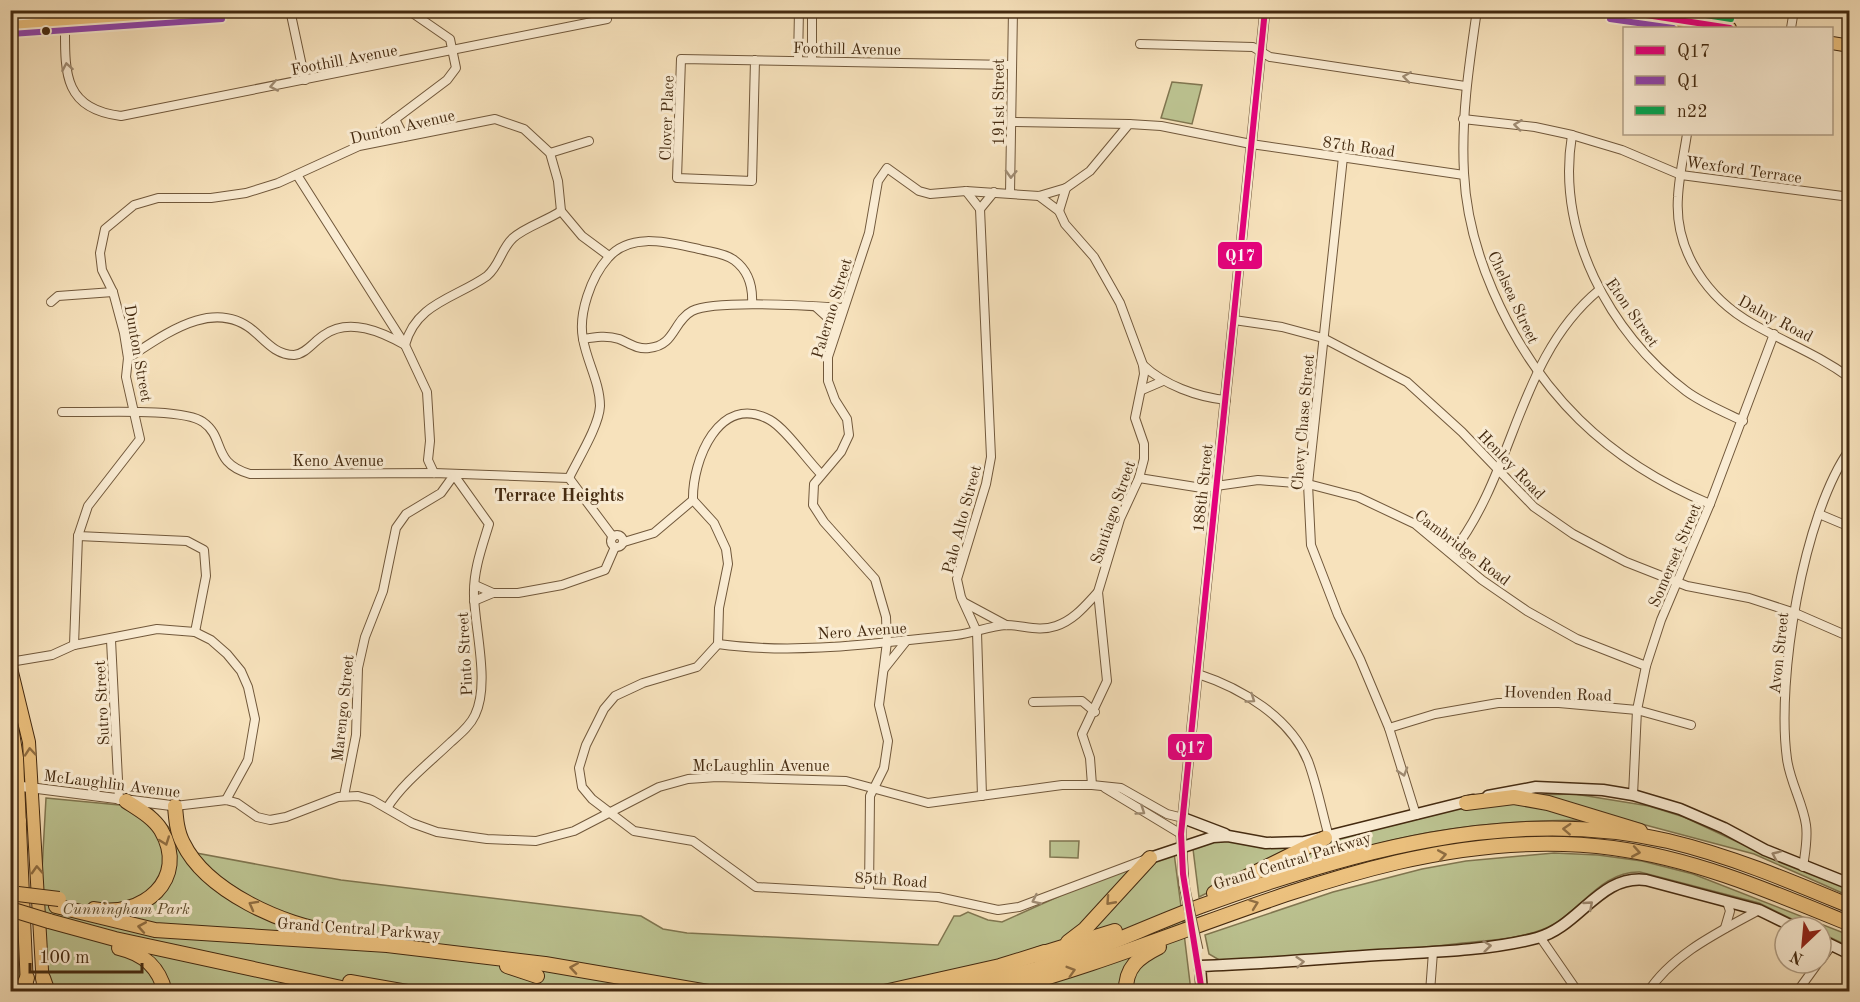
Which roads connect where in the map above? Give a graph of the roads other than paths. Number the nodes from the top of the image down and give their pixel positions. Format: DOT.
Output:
graph roads {
  1 [pos="17,10"];
  2 [pos="221,10"];
  3 [pos="290,10"];
  4 [pos="408,10"];
  5 [pos="799,10"];
  6 [pos="812,10"];
  7 [pos="1013,10"];
  8 [pos="1265,10"];
  9 [pos="1477,10"];
  10 [pos="1707,10"];
  11 [pos="1794,10"];
  12 [pos="194,11"];
  13 [pos="1616,11"];
  14 [pos="106,15"];
  15 [pos="607,19"];
  16 [pos="65,22"];
  17 [pos="12,25"];
  18 [pos="1703,26"];
  19 [pos="1791,27"];
  20 [pos="1833,43"];
  21 [pos="1140,44"];
  22 [pos="1850,46"];
  23 [pos="454,50"];
  24 [pos="1262,51"];
  25 [pos="681,58"];
  26 [pos="755,60"];
  27 [pos="812,60"];
  28 [pos="798,61"];
  29 [pos="1012,65"];
  30 [pos="305,80"];
  31 [pos="1465,86"];
  32 [pos="395,119"];
  33 [pos="1463,119"];
  34 [pos="1012,122"];
  35 [pos="1129,124"];
  36 [pos="1572,135"];
  37 [pos="1687,135"];
  38 [pos="404,137"];
  39 [pos="589,141"];
  40 [pos="1251,144"];
  41 [pos="359,146"];
  42 [pos="550,153"];
  43 [pos="1343,157"];
  44 [pos="297,175"];
  45 [pos="1464,175"];
  46 [pos="1681,175"];
  47 [pos="1066,188"];
  48 [pos="966,191"];
  49 [pos="994,192"];
  50 [pos="1010,193"];
  51 [pos="1039,196"];
  52 [pos="1850,198"];
  53 [pos="980,209"];
  54 [pos="561,211"];
  55 [pos="1059,211"];
  56 [pos="105,229"];
  57 [pos="609,256"];
  58 [pos="1599,290"];
  59 [pos="113,292"];
  60 [pos="51,302"];
  61 [pos="752,304"];
  62 [pos="816,307"];
  63 [pos="843,308"];
  64 [pos="1234,320"];
  65 [pos="837,326"];
  66 [pos="1774,334"];
  67 [pos="1323,338"];
  68 [pos="583,339"];
  69 [pos="405,345"];
  70 [pos="128,358"];
  71 [pos="1143,365"];
  72 [pos="1537,372"];
  73 [pos="1850,378"];
  74 [pos="1163,381"];
  75 [pos="1142,390"];
  76 [pos="1226,400"];
  77 [pos="62,412"];
  78 [pos="136,413"];
  79 [pos="1743,421"];
  80 [pos="1850,449"];
  81 [pos="1497,472"];
  82 [pos="434,473"];
  83 [pos="821,474"];
  84 [pos="454,476"];
  85 [pos="569,478"];
  86 [pos="1139,478"];
  87 [pos="1218,484"];
  88 [pos="1308,484"];
  89 [pos="693,500"];
  90 [pos="1710,504"];
  91 [pos="1819,514"];
  92 [pos="1850,527"];
  93 [pos="78,536"];
  94 [pos="613,537"];
  95 [pos="624,542"];
  96 [pos="615,547"];
  97 [pos="1452,553"];
  98 [pos="1675,582"];
  99 [pos="475,585"];
  100 [pos="1098,592"];
  101 [pos="494,593"];
  102 [pos="474,601"];
  103 [pos="965,603"];
  104 [pos="1100,610"];
  105 [pos="1080,612"];
  106 [pos="1795,613"];
  107 [pos="1006,625"];
  108 [pos="195,632"];
  109 [pos="977,632"];
  110 [pos="1850,637"];
  111 [pos="111,640"];
  112 [pos="907,640"];
  113 [pos="887,642"];
  114 [pos="718,644"];
  115 [pos="74,645"];
  116 [pos="10,663"];
  117 [pos="1646,666"];
  118 [pos="884,670"];
  119 [pos="1198,674"];
  120 [pos="1033,702"];
  121 [pos="1637,710"];
  122 [pos="1095,712"];
  123 [pos="10,713"];
  124 [pos="1690,725"];
  125 [pos="1389,728"];
  126 [pos="1092,784"];
  127 [pos="14,786"];
  128 [pos="875,786"];
  129 [pos="1101,786"];
  130 [pos="33,789"];
  131 [pos="1633,795"];
  132 [pos="344,796"];
  133 [pos="982,796"];
  134 [pos="226,800"];
  135 [pos="122,801"];
  136 [pos="1466,803"];
  137 [pos="175,806"];
  138 [pos="10,807"];
  139 [pos="387,808"];
  140 [pos="608,812"];
  141 [pos="1416,815"];
  142 [pos="1183,818"];
  143 [pos="20,820"];
  144 [pos="1181,834"];
  145 [pos="1228,836"];
  146 [pos="1327,837"];
  147 [pos="1667,841"];
  148 [pos="1180,848"];
  149 [pos="1150,858"];
  150 [pos="1803,867"];
  151 [pos="1850,884"];
  152 [pos="869,892"];
  153 [pos="14,893"];
  154 [pos="1727,902"];
  155 [pos="57,903"];
  156 [pos="1850,906"];
  157 [pos="10,909"];
  158 [pos="1759,910"];
  159 [pos="1773,917"];
  160 [pos="1207,922"];
  161 [pos="56,923"];
  162 [pos="1850,924"];
  163 [pos="1725,928"];
  164 [pos="1540,937"];
  165 [pos="363,942"];
  166 [pos="1833,946"];
  167 [pos="452,952"];
  168 [pos="1433,952"];
  169 [pos="1850,954"];
  170 [pos="1037,955"];
  171 [pos="1200,966"];
  172 [pos="262,972"];
  173 [pos="1810,975"];
  174 [pos="537,976"];
  175 [pos="620,984"];
  176 [pos="27,985"];
  177 [pos="43,985"];
  178 [pos="351,990"];
  179 [pos="700,990"];
  180 [pos="21,992"];
  181 [pos="48,992"];
  182 [pos="165,992"];
  183 [pos="277,992"];
  184 [pos="407,992"];
  185 [pos="884,992"];
  186 [pos="926,992"];
  187 [pos="994,992"];
  188 [pos="1065,992"];
  189 [pos="1078,992"];
  190 [pos="1126,992"];
  191 [pos="1202,992"];
  192 [pos="1430,992"];
  193 [pos="1578,992"];
  194 [pos="1648,992"];
  195 [pos="1797,992"];
  1 -- 17 [label="street"];
  2 -- 12 [label="main road"];
  3 -- 30 [label="street"];
  4 -- 23 [label="street"];
  5 -- 28 [label="street"];
  6 -- 27 [label="street"];
  7 -- 29 [label="street, 191st Street"];
  8 -- 24 [label="street, 188th Street"];
  9 -- 31 [label="street, Chelsea Street"];
  10 -- 18 [label="street"];
  11 -- 19 [label="street"];
  12 -- 14 [label="main road"];
  13 -- 18 [label="main road"];
  14 -- 16 [label="main road"];
  15 -- 23 [label="street, Foothill Avenue"];
  16 -- 17 [label="main road"];
  30 -- 16 [label="street, Foothill Avenue, one-way"];
  20 -- 22 [label="main road"];
  21 -- 24 [label="street"];
  23 -- 30 [label="street, Foothill Avenue"];
  23 -- 32 [label="street"];
  31 -- 24 [label="street, one-way"];
  24 -- 40 [label="street, 188th Street"];
  25 -- 26 [label="street, Foothill Avenue"];
  25 -- 26 [label="street, Clover Place"];
  26 -- 28 [label="street, Foothill Avenue"];
  27 -- 28 [label="street, Foothill Avenue"];
  27 -- 29 [label="street, Foothill Avenue"];
  29 -- 34 [label="street, 191st Street"];
  31 -- 33 [label="street, Chelsea Street"];
  32 -- 38 [label="street"];
  32 -- 41 [label="street"];
  36 -- 33 [label="street, Wexford Terrace, one-way"];
  33 -- 45 [label="street, Chelsea Street"];
  34 -- 35 [label="street, 87th Road"];
  34 -- 50 [label="street, 191st Street, one-way"];
  35 -- 40 [label="street, 87th Road"];
  35 -- 47 [label="street"];
  36 -- 46 [label="street, Wexford Terrace"];
  36 -- 58 [label="street, Eton Street"];
  37 -- 46 [label="street, Dalny Road"];
  38 -- 41 [label="street, Dunton Avenue"];
  38 -- 42 [label="street, Dunton Avenue"];
  39 -- 42 [label="street"];
  40 -- 43 [label="street, 87th Road"];
  40 -- 64 [label="street, 188th Street"];
  41 -- 44 [label="street, Dunton Avenue"];
  42 -- 54 [label="street"];
  43 -- 45 [label="street, 87th Road"];
  43 -- 67 [label="street, Chevy Chase Street"];
  44 -- 56 [label="street, Dunton Avenue"];
  44 -- 69 [label="street"];
  45 -- 72 [label="street, Chelsea Street"];
  46 -- 52 [label="street, Wexford Terrace"];
  46 -- 66 [label="street, Dalny Road"];
  47 -- 51 [label="street"];
  47 -- 55 [label="street"];
  48 -- 49 [label="street"];
  48 -- 53 [label="street"];
  48 -- 63 [label="street, Palermo Street"];
  49 -- 50 [label="street"];
  49 -- 53 [label="street"];
  50 -- 51 [label="street"];
  51 -- 55 [label="street, Santiago Street"];
  53 -- 103 [label="street, Palo Alto Street"];
  54 -- 57 [label="street"];
  54 -- 69 [label="street"];
  55 -- 71 [label="street, Santiago Street"];
  56 -- 59 [label="street, Dunton Street"];
  57 -- 61 [label="street"];
  57 -- 68 [label="street"];
  58 -- 72 [label="street"];
  58 -- 79 [label="street, Eton Street"];
  59 -- 60 [label="street"];
  59 -- 70 [label="street, Dunton Street"];
  61 -- 62 [label="street"];
  61 -- 68 [label="street"];
  62 -- 63 [label="street"];
  62 -- 65 [label="street"];
  63 -- 65 [label="street, Palermo Street"];
  64 -- 67 [label="street, Henley Road"];
  64 -- 76 [label="street, 188th Street"];
  65 -- 83 [label="street, Palermo Street"];
  66 -- 73 [label="street, Dalny Road"];
  66 -- 79 [label="street, Somerset Street"];
  67 -- 81 [label="street, Henley Road"];
  67 -- 88 [label="street, Chevy Chase Street"];
  68 -- 85 [label="street"];
  69 -- 70 [label="street"];
  69 -- 82 [label="street"];
  70 -- 78 [label="street, Dunton Street"];
  71 -- 74 [label="street"];
  71 -- 75 [label="street, Santiago Street"];
  72 -- 81 [label="street"];
  72 -- 90 [label="street, Chelsea Street"];
  74 -- 75 [label="street"];
  74 -- 76 [label="street"];
  75 -- 86 [label="street, Santiago Street"];
  76 -- 87 [label="street, 188th Street"];
  77 -- 78 [label="street, Keno Avenue"];
  78 -- 82 [label="street, Keno Avenue"];
  78 -- 93 [label="street, Dunton Street"];
  79 -- 90 [label="street, Somerset Street"];
  80 -- 91 [label="street, Avon Street"];
  81 -- 97 [label="street"];
  81 -- 98 [label="street, Henley Road"];
  82 -- 84 [label="street, Keno Avenue"];
  83 -- 89 [label="street"];
  83 -- 113 [label="street, Palermo Street"];
  84 -- 85 [label="street, Keno Avenue"];
  84 -- 99 [label="street, Pinto Street"];
  84 -- 132 [label="street, Marengo Street"];
  85 -- 94 [label="street"];
  86 -- 87 [label="street, Cambridge Road"];
  86 -- 100 [label="street, Santiago Street"];
  87 -- 88 [label="street, Cambridge Road"];
  87 -- 119 [label="street, 188th Street"];
  88 -- 97 [label="street, Cambridge Road"];
  88 -- 125 [label="street, Chevy Chase Street"];
  89 -- 95 [label="street"];
  89 -- 114 [label="street"];
  90 -- 98 [label="street, Somerset Street"];
  91 -- 92 [label="street"];
  91 -- 106 [label="street, Avon Street"];
  93 -- 108 [label="street"];
  93 -- 115 [label="street, Dunton Street"];
  94 -- 95 [label="street"];
  94 -- 96 [label="street"];
  95 -- 96 [label="street"];
  96 -- 101 [label="street"];
  97 -- 117 [label="street, Cambridge Road"];
  98 -- 106 [label="street, Henley Road"];
  98 -- 117 [label="street, Somerset Street"];
  99 -- 101 [label="street"];
  99 -- 102 [label="street, Pinto Street"];
  100 -- 104 [label="street, Santiago Street"];
  100 -- 105 [label="street, Nero Avenue"];
  101 -- 102 [label="street"];
  102 -- 139 [label="street, Pinto Street"];
  103 -- 107 [label="street, Nero Avenue"];
  103 -- 109 [label="street, Palo Alto Street"];
  104 -- 105 [label="street, Nero Avenue"];
  104 -- 122 [label="street, Santiago Street"];
  105 -- 107 [label="street, Nero Avenue"];
  106 -- 110 [label="street, Henley Road"];
  106 -- 150 [label="street, Avon Street"];
  107 -- 109 [label="street, Nero Avenue"];
  108 -- 111 [label="street"];
  108 -- 134 [label="street"];
  109 -- 112 [label="street, Nero Avenue"];
  109 -- 133 [label="street, Palo Alto Street"];
  111 -- 115 [label="street"];
  111 -- 135 [label="street, Sutro Street"];
  112 -- 113 [label="street, Nero Avenue"];
  112 -- 118 [label="street, Palermo Street"];
  113 -- 114 [label="street, Nero Avenue"];
  113 -- 118 [label="street, Palermo Street"];
  114 -- 140 [label="street, 85th Road"];
  115 -- 116 [label="street"];
  130 -- 116 [label="main road, one-way"];
  117 -- 121 [label="street, Somerset Street"];
  118 -- 128 [label="street, Palermo Street"];
  119 -- 142 [label="street, 188th Street"];
  119 -- 146 [label="street, one-way"];
  120 -- 122 [label="street"];
  121 -- 124 [label="street, Hovenden Road"];
  121 -- 125 [label="street, Hovenden Road"];
  121 -- 131 [label="street, Somerset Street"];
  122 -- 126 [label="street, Santiago Street"];
  123 -- 127 [label="main road"];
  125 -- 141 [label="street, Chevy Chase Street, one-way"];
  126 -- 129 [label="street, McLaughlin Avenue"];
  126 -- 133 [label="street, McLaughlin Avenue"];
  127 -- 130 [label="street, McLaughlin Avenue"];
  127 -- 143 [label="main road"];
  128 -- 133 [label="street, McLaughlin Avenue"];
  128 -- 140 [label="street, McLaughlin Avenue"];
  128 -- 152 [label="street, Palermo Street"];
  129 -- 142 [label="street, McLaughlin Avenue"];
  129 -- 144 [label="street, McLaughlin Avenue, one-way"];
  130 -- 135 [label="street, McLaughlin Avenue"];
  177 -- 130 [label="main road, one-way"];
  131 -- 136 [label="main road, Grand Central Parkway"];
  150 -- 131 [label="main road, Grand Central Parkway, one-way"];
  132 -- 134 [label="street, McLaughlin Avenue"];
  132 -- 139 [label="street, McLaughlin Avenue"];
  134 -- 137 [label="street, McLaughlin Avenue"];
  135 -- 137 [label="street, McLaughlin Avenue"];
  135 -- 155 [label="highway, one-way"];
  136 -- 141 [label="main road, Grand Central Parkway"];
  136 -- 147 [label="highway"];
  167 -- 137 [label="highway, one-way"];
  138 -- 143 [label="highway"];
  139 -- 140 [label="street, McLaughlin Avenue"];
  140 -- 152 [label="street, 85th Road"];
  141 -- 146 [label="main road, Grand Central Parkway"];
  142 -- 144 [label="street, 188th Street"];
  142 -- 145 [label="main road"];
  143 -- 176 [label="main road"];
  144 -- 148 [label="street, 188th Street"];
  145 -- 146 [label="main road, Grand Central Parkway"];
  145 -- 148 [label="main road, Grand Central Parkway"];
  146 -- 170 [label="highway"];
  147 -- 156 [label="highway, Grand Central Parkway"];
  147 -- 186 [label="highway, Grand Central Parkway, one-way"];
  148 -- 149 [label="main road, 85th Road"];
  148 -- 171 [label="street, 188th Street, bridge"];
  149 -- 152 [label="street, 85th Road, one-way"];
  149 -- 170 [label="highway, one-way"];
  150 -- 151 [label="main road, Grand Central Parkway"];
  153 -- 155 [label="highway, Grand Central Parkway, bridge"];
  154 -- 158 [label="main road"];
  154 -- 163 [label="street"];
  164 -- 154 [label="main road, one-way"];
  165 -- 155 [label="highway, Grand Central Parkway, one-way"];
  157 -- 161 [label="highway, bridge"];
  158 -- 159 [label="main road"];
  158 -- 163 [label="street"];
  160 -- 162 [label="highway, Grand Central Parkway, one-way"];
  187 -- 160 [label="highway, Grand Central Parkway, one-way"];
  160 -- 190 [label="highway"];
  161 -- 172 [label="highway"];
  161 -- 182 [label="highway"];
  163 -- 194 [label="street"];
  168 -- 164 [label="main road, one-way"];
  164 -- 193 [label="street"];
  165 -- 167 [label="highway, Grand Central Parkway"];
  165 -- 174 [label="highway"];
  166 -- 169 [label="main road"];
  179 -- 167 [label="highway, Grand Central Parkway, one-way"];
  171 -- 168 [label="main road, one-way"];
  168 -- 192 [label="street"];
  170 -- 185 [label="highway"];
  171 -- 191 [label="main road"];
  172 -- 178 [label="highway"];
  172 -- 184 [label="highway"];
  173 -- 195 [label="street"];
  175 -- 179 [label="highway"];
  176 -- 180 [label="highway"];
  177 -- 181 [label="highway"];
  178 -- 183 [label="highway"];
  188 -- 189 [label="highway"];
}
